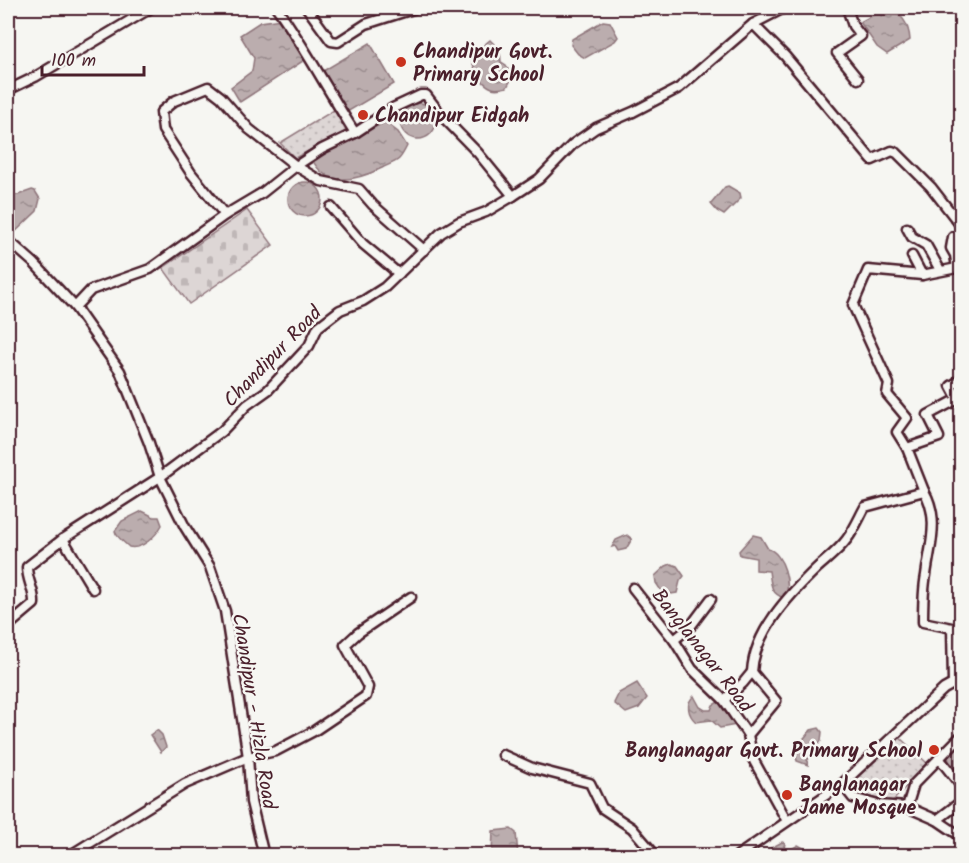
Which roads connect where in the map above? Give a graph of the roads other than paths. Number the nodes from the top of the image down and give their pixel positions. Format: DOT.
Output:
graph roads {
  1 [pos="151,8"];
  2 [pos="277,8"];
  3 [pos="307,8"];
  4 [pos="416,8"];
  5 [pos="784,8"];
  6 [pos="847,8"];
  7 [pos="753,24"];
  8 [pos="858,79"];
  9 [pos="8,90"];
  10 [pos="355,133"];
  11 [pos="296,166"];
  12 [pos="513,196"];
  13 [pos="331,207"];
  14 [pos="225,215"];
  15 [pos="962,226"];
  16 [pos="907,228"];
  17 [pos="953,237"];
  18 [pos="8,240"];
  19 [pos="424,250"];
  20 [pos="912,256"];
  21 [pos="959,269"];
  22 [pos="940,270"];
  23 [pos="399,274"];
  24 [pos="922,275"];
  25 [pos="75,307"];
  26 [pos="962,379"];
  27 [pos="907,448"];
  28 [pos="160,477"];
  29 [pos="924,491"];
  30 [pos="63,539"];
  31 [pos="633,588"];
  32 [pos="93,589"];
  33 [pos="411,597"];
  34 [pos="711,599"];
  35 [pos="8,626"];
  36 [pos="674,640"];
  37 [pos="752,672"];
  38 [pos="957,684"];
  39 [pos="724,700"];
  40 [pos="748,735"];
  41 [pos="962,735"];
  42 [pos="503,756"];
  43 [pos="248,757"];
  44 [pos="939,759"];
  45 [pos="842,784"];
  46 [pos="962,788"];
  47 [pos="962,801"];
  48 [pos="907,807"];
  49 [pos="937,820"];
  50 [pos="787,821"];
  51 [pos="962,837"];
  52 [pos="69,855"];
  53 [pos="264,855"];
  54 [pos="656,855"];
  55 [pos="737,855"];
  1 -- 9 [label="street"];
  2 -- 10 [label="street"];
  3 -- 4 [label="street"];
  5 -- 7 [label="street, Chandipur Road"];
  6 -- 8 [label="street"];
  7 -- 12 [label="street, Chandipur Road"];
  7 -- 15 [label="street"];
  10 -- 11 [label="street"];
  10 -- 12 [label="street"];
  11 -- 14 [label="street"];
  11 -- 14 [label="street"];
  11 -- 19 [label="street"];
  12 -- 19 [label="street, Chandipur Road"];
  13 -- 23 [label="street"];
  14 -- 25 [label="street"];
  16 -- 22 [label="street"];
  17 -- 21 [label="street"];
  18 -- 25 [label="street, Chandipur - Hizla Road"];
  19 -- 23 [label="street, Chandipur Road"];
  20 -- 24 [label="street"];
  21 -- 22 [label="street"];
  22 -- 24 [label="street"];
  23 -- 28 [label="street, Chandipur Road"];
  24 -- 27 [label="street"];
  25 -- 28 [label="street, Chandipur - Hizla Road"];
  26 -- 27 [label="street"];
  27 -- 29 [label="street"];
  28 -- 30 [label="street, Chandipur Road"];
  28 -- 43 [label="street, Chandipur - Hizla Road"];
  29 -- 37 [label="street"];
  29 -- 38 [label="street"];
  30 -- 32 [label="street"];
  30 -- 35 [label="street, Chandipur Road"];
  31 -- 36 [label="street, Banglanagar Road"];
  33 -- 43 [label="street"];
  34 -- 36 [label="street"];
  36 -- 39 [label="street, Banglanagar Road"];
  37 -- 39 [label="street"];
  37 -- 40 [label="street"];
  38 -- 45 [label="street"];
  39 -- 40 [label="street, Banglanagar Road"];
  40 -- 50 [label="street, Banglanagar Road"];
  41 -- 44 [label="street"];
  42 -- 54 [label="street"];
  43 -- 52 [label="street"];
  43 -- 53 [label="street, Chandipur - Hizla Road"];
  44 -- 46 [label="street"];
  44 -- 48 [label="street"];
  45 -- 48 [label="street"];
  45 -- 50 [label="street"];
  47 -- 49 [label="street"];
  48 -- 49 [label="street"];
  49 -- 51 [label="street"];
  50 -- 55 [label="street"];
}
